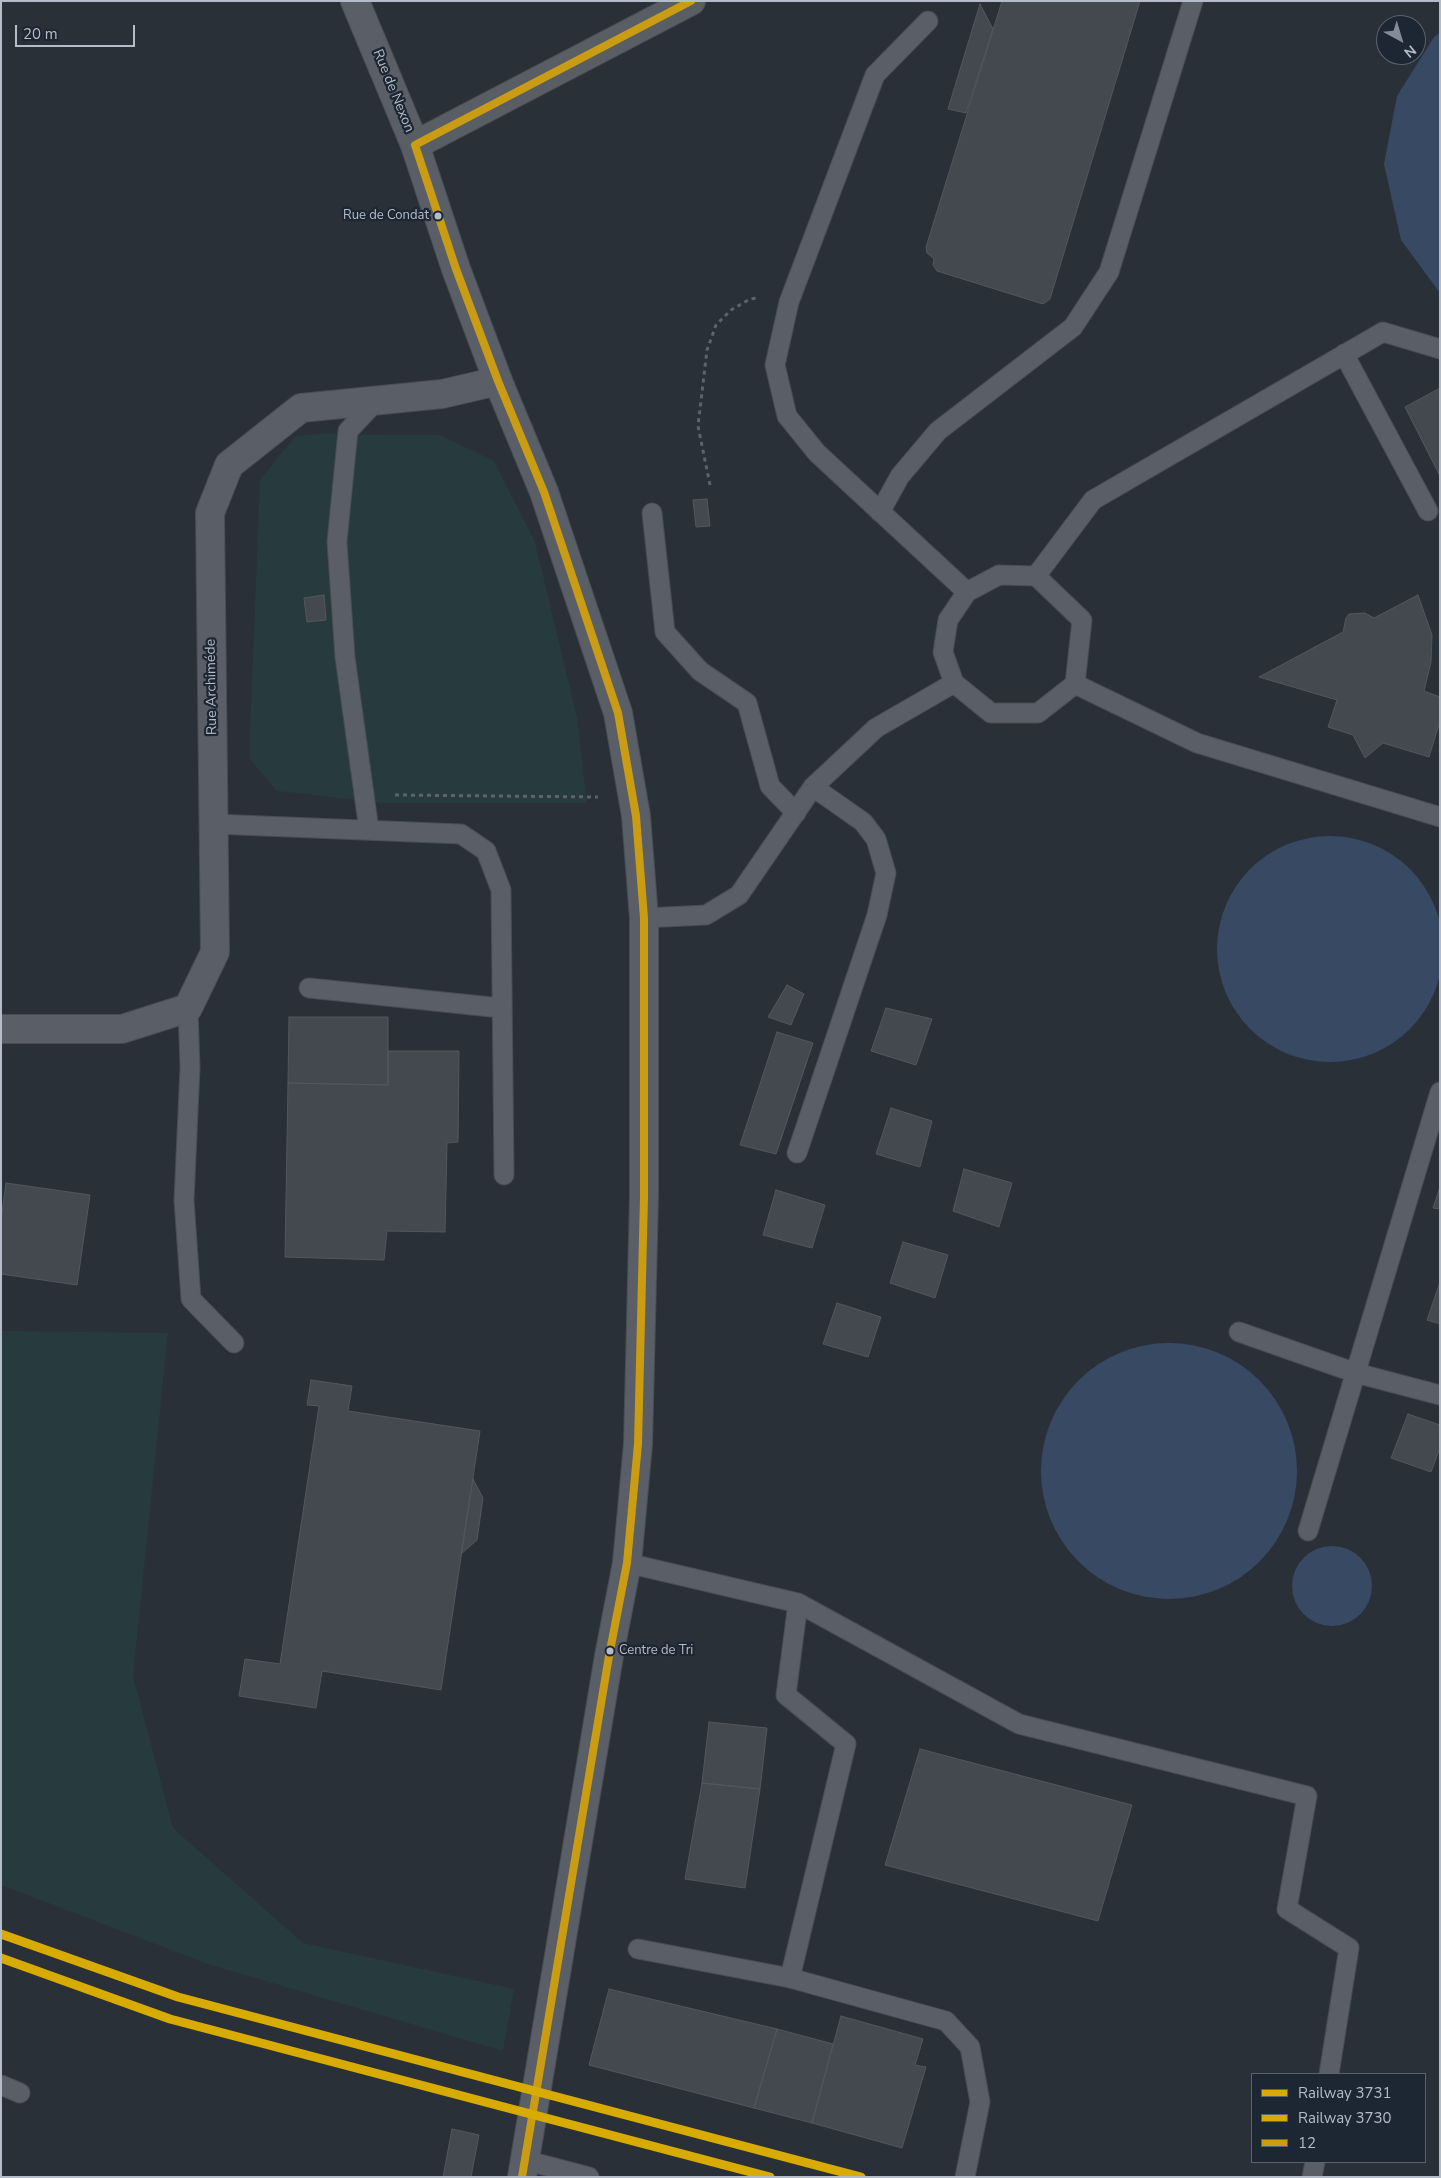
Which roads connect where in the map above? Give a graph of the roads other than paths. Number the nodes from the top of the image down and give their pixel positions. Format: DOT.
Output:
graph roads {
  1 [pos="356,1"];
  2 [pos="691,1"];
  3 [pos="1193,1"];
  4 [pos="928,20"];
  5 [pos="415,145"];
  6 [pos="1440,349"];
  7 [pos="1344,354"];
  8 [pos="498,381"];
  9 [pos="377,400"];
  10 [pos="1428,511"];
  11 [pos="880,512"];
  12 [pos="652,513"];
  13 [pos="1036,576"];
  14 [pos="967,592"];
  15 [pos="954,683"];
  16 [pos="1076,684"];
  17 [pos="813,788"];
  18 [pos="796,813"];
  19 [pos="1440,817"];
  20 [pos="214,824"];
  21 [pos="369,830"];
  22 [pos="644,918"];
  23 [pos="309,988"];
  24 [pos="188,1008"];
  25 [pos="501,1008"];
  26 [pos="1,1029"];
  27 [pos="1440,1092"];
  28 [pos="797,1154"];
  29 [pos="504,1175"];
  30 [pos="1239,1332"];
  31 [pos="234,1343"];
  32 [pos="1356,1373"];
  33 [pos="1440,1394"];
  34 [pos="1308,1531"];
  35 [pos="627,1563"];
  36 [pos="798,1603"];
  37 [pos="638,1949"];
  38 [pos="790,1978"];
  39 [pos="1329,2073"];
  40 [pos="1,2086"];
  41 [pos="20,2093"];
  42 [pos="1315,2163"];
  43 [pos="523,2169"];
  44 [pos="589,2177"];
  45 [pos="965,2177"];
  46 [pos="1312,2177"];
  1 -- 5 [label="street, Rue de Nexon"];
  2 -- 5 [label="main road"];
  3 -- 11 [label="lane"];
  4 -- 11 [label="lane"];
  5 -- 8 [label="street, Rue de Nexon"];
  6 -- 7 [label="lane"];
  7 -- 10 [label="lane"];
  7 -- 13 [label="lane"];
  8 -- 9 [label="street, Rue Archiméde"];
  8 -- 22 [label="street, Rue de Nexon"];
  9 -- 20 [label="street, Rue Archiméde"];
  9 -- 21 [label="lane"];
  11 -- 14 [label="lane"];
  12 -- 18 [label="lane"];
  13 -- 14 [label="lane"];
  13 -- 16 [label="lane"];
  14 -- 15 [label="lane"];
  15 -- 16 [label="lane"];
  15 -- 17 [label="lane"];
  16 -- 19 [label="lane"];
  17 -- 18 [label="lane"];
  17 -- 28 [label="lane"];
  18 -- 22 [label="lane"];
  20 -- 21 [label="lane"];
  20 -- 24 [label="street, Rue Archiméde"];
  21 -- 25 [label="lane"];
  22 -- 35 [label="street, Rue de Nexon"];
  23 -- 25 [label="lane"];
  24 -- 26 [label="street"];
  24 -- 31 [label="lane"];
  25 -- 29 [label="lane"];
  27 -- 32 [label="lane"];
  30 -- 32 [label="lane"];
  32 -- 33 [label="lane"];
  32 -- 34 [label="lane"];
  35 -- 36 [label="lane"];
  35 -- 43 [label="street, Rue de Nexon"];
  36 -- 38 [label="lane"];
  36 -- 39 [label="lane"];
  37 -- 38 [label="lane"];
  38 -- 45 [label="lane"];
  40 -- 41 [label="lane"];
  42 -- 46 [label="lane"];
  43 -- 44 [label="lane"];
}
